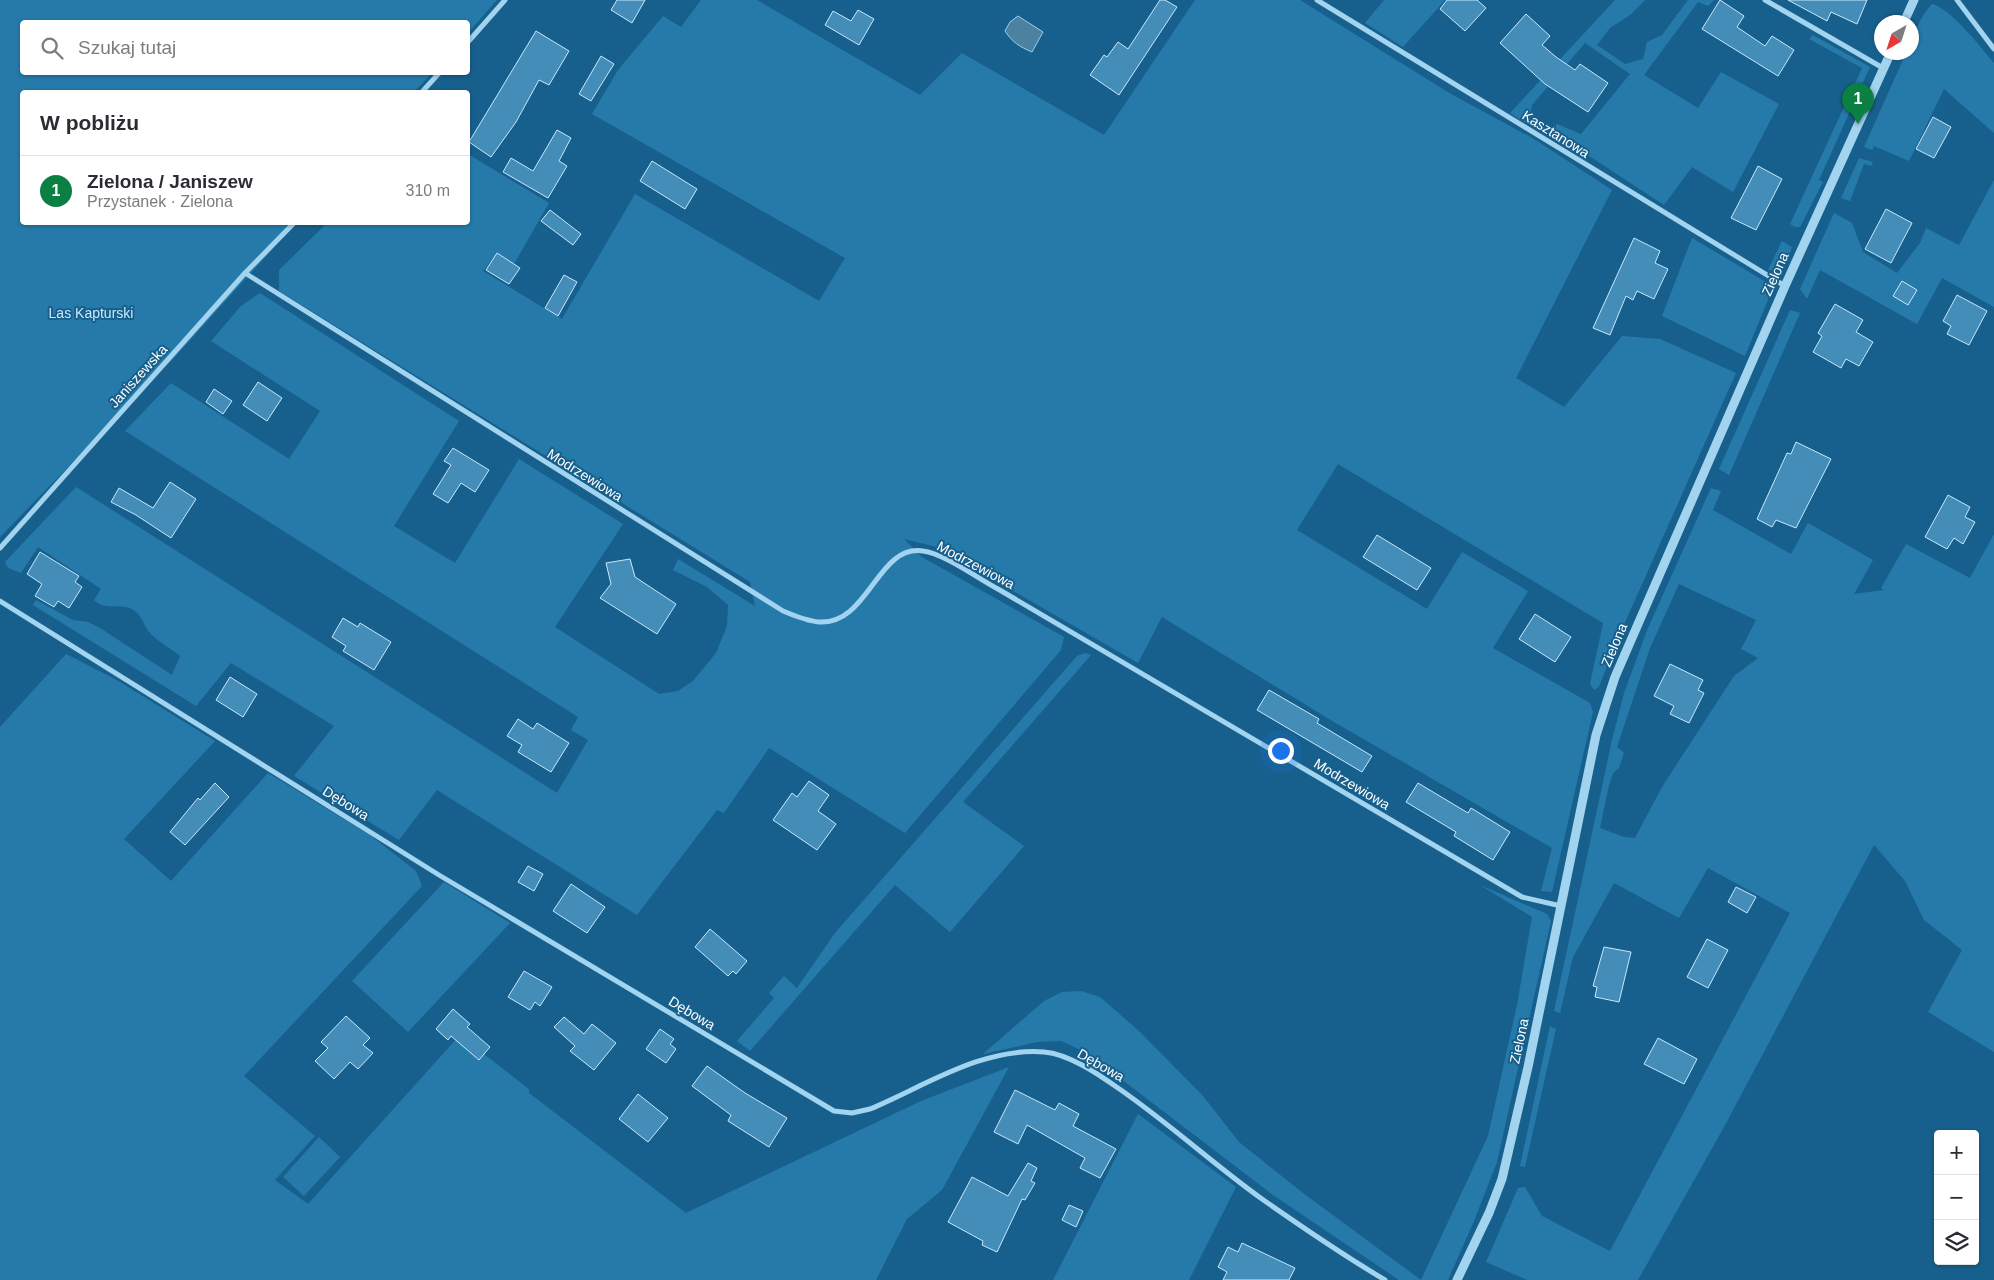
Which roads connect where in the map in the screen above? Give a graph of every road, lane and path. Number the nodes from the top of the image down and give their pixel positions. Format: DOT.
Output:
graph roads {
  1 [pos="505,0"];
  2 [pos="1317,0"];
  3 [pos="1765,0"];
  4 [pos="1914,0"];
  5 [pos="1957,0"];
  6 [pos="1907,15"];
  7 [pos="470,40"];
  8 [pos="1994,48"];
  9 [pos="1888,60"];
  10 [pos="1884,68"];
  11 [pos="437,75"];
  12 [pos="424,90"];
  13 [pos="292,225"];
  14 [pos="245,273"];
  15 [pos="1785,286"];
  16 [pos="0,548"];
  17 [pos="0,601"];
  18 [pos="1561,906"];
  19 [pos="1385,1280"];
  20 [pos="1457,1280"];
  1 -- 7 [label="street"];
  2 -- 15 [label="street, Kasztanowa"];
  3 -- 10 [label="street"];
  4 -- 6 [label="street"];
  5 -- 8 [label="street"];
  9 -- 10 [label="street, Zielona"];
  10 -- 15 [label="street, Zielona"];
  11 -- 12 [label="street"];
  13 -- 14 [label="street, Janiszewska"];
  14 -- 16 [label="street, Janiszewska"];
  14 -- 18 [label="street, Modrzewiowa"];
  15 -- 18 [label="street, Zielona"];
  17 -- 19 [label="street, Dębowa"];
  18 -- 20 [label="street, Zielona"];
}
